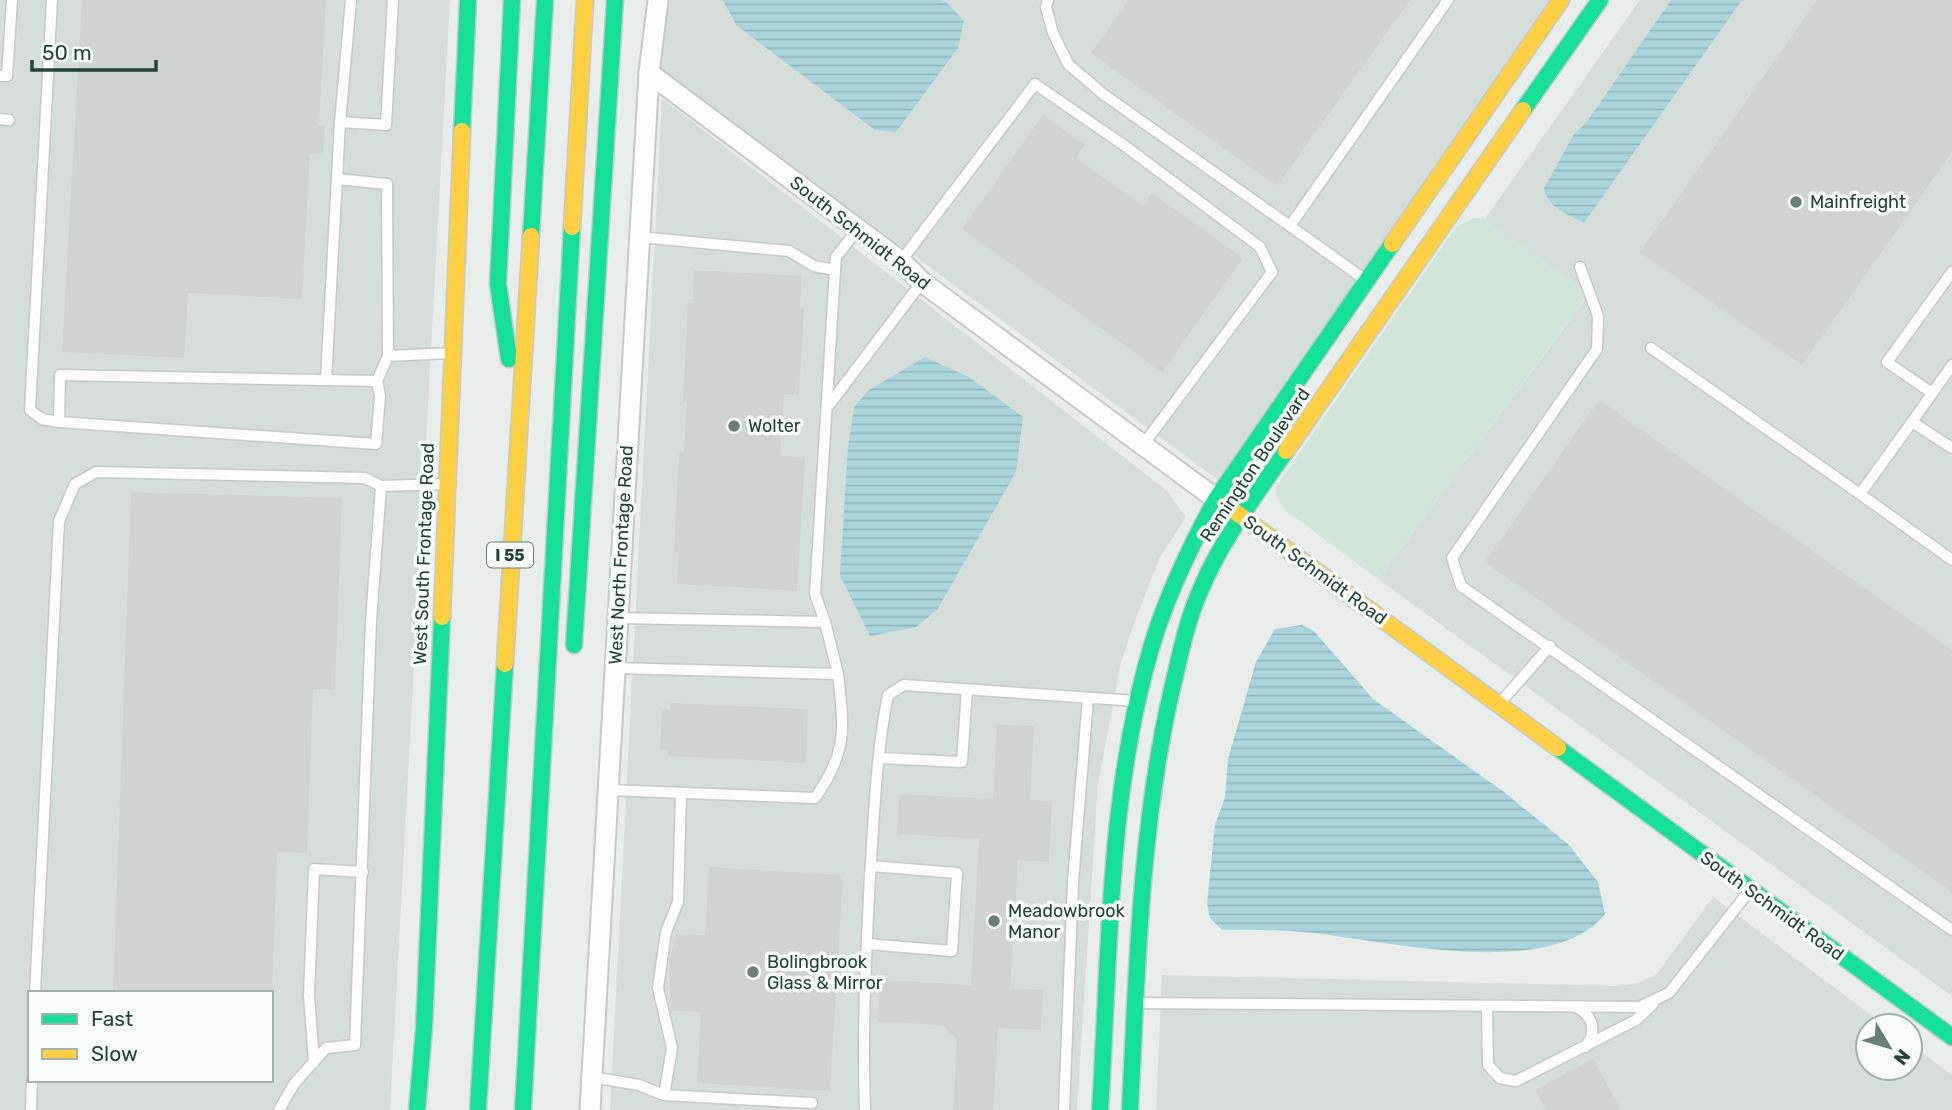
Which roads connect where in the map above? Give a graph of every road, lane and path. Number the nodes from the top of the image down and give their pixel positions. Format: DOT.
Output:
graph roads {
  1 [pos="12,0"];
  2 [pos="52,0"];
  3 [pos="351,0"];
  4 [pos="394,0"];
  5 [pos="468,0"];
  6 [pos="512,0"];
  7 [pos="545,0"];
  8 [pos="585,0"];
  9 [pos="615,0"];
  10 [pos="658,0"];
  11 [pos="1048,0"];
  12 [pos="1448,0"];
  13 [pos="1560,0"];
  14 [pos="1600,0"];
  15 [pos="649,73"];
  16 [pos="0,76"];
  17 [pos="340,122"];
  18 [pos="337,179"];
  19 [pos="1290,226"];
  20 [pos="858,229"];
  21 [pos="639,237"];
  22 [pos="901,261"];
  23 [pos="1580,267"];
  24 [pos="835,270"];
  25 [pos="1952,272"];
  26 [pos="1366,280"];
  27 [pos="922,282"];
  28 [pos="1651,348"];
  29 [pos="452,353"];
  30 [pos="388,356"];
  31 [pos="1952,365"];
  32 [pos="326,380"];
  33 [pos="377,381"];
  34 [pos="1932,393"];
  35 [pos="828,405"];
  36 [pos="59,422"];
  37 [pos="1912,422"];
  38 [pos="520,437"];
  39 [pos="1143,445"];
  40 [pos="1952,447"];
  41 [pos="446,484"];
  42 [pos="381,486"];
  43 [pos="1860,494"];
  44 [pos="1216,499"];
  45 [pos="1241,516"];
  46 [pos="1952,560"];
  47 [pos="618,618"];
  48 [pos="825,622"];
  49 [pos="1550,646"];
  50 [pos="572,668"];
  51 [pos="615,668"];
  52 [pos="838,674"];
  53 [pos="967,690"];
  54 [pos="1088,698"];
  55 [pos="1138,701"];
  56 [pos="1499,705"];
  57 [pos="563,707"];
  58 [pos="879,758"];
  59 [pos="543,770"];
  60 [pos="608,790"];
  61 [pos="681,793"];
  62 [pos="871,866"];
  63 [pos="363,872"];
  64 [pos="1750,889"];
  65 [pos="1952,930"];
  66 [pos="867,944"];
  67 [pos="35,991"];
  68 [pos="1655,1002"];
  69 [pos="1136,1003"];
  70 [pos="1487,1007"];
  71 [pos="1578,1008"];
  72 [pos="1952,1037"];
  73 [pos="1578,1051"];
  74 [pos="314,1062"];
  75 [pos="592,1077"];
  76 [pos="32,1082"];
  77 [pos="664,1095"];
  78 [pos="812,1102"];
  79 [pos="31,1110"];
  80 [pos="279,1110"];
  81 [pos="417,1110"];
  82 [pos="478,1110"];
  83 [pos="523,1110"];
  84 [pos="590,1110"];
  85 [pos="865,1110"];
  86 [pos="1064,1110"];
  87 [pos="1100,1110"];
  88 [pos="1130,1110"];
  1 -- 16 [label="lane"];
  2 -- 36 [label="lane"];
  3 -- 17 [label="lane"];
  4 -- 17 [label="lane"];
  5 -- 29 [label="main road, West South Frontage Road"];
  6 -- 38 [label="main road"];
  7 -- 38 [label="main road, I 55"];
  8 -- 59 [label="main road, I 55"];
  9 -- 50 [label="main road"];
  10 -- 15 [label="street, West North Frontage Road"];
  11 -- 19 [label="lane"];
  12 -- 19 [label="lane"];
  13 -- 26 [label="main road, Remington Boulevard"];
  14 -- 45 [label="main road, Remington Boulevard"];
  15 -- 20 [label="street, South Schmidt Road"];
  15 -- 21 [label="street, West North Frontage Road"];
  17 -- 18 [label="lane"];
  18 -- 30 [label="lane"];
  18 -- 32 [label="lane"];
  19 -- 26 [label="lane"];
  20 -- 22 [label="street, South Schmidt Road"];
  20 -- 24 [label="lane"];
  21 -- 24 [label="lane"];
  21 -- 47 [label="street, West North Frontage Road"];
  22 -- 27 [label="street, South Schmidt Road"];
  22 -- 39 [label="lane"];
  23 -- 49 [label="lane"];
  24 -- 35 [label="lane"];
  25 -- 34 [label="lane"];
  26 -- 44 [label="main road, Remington Boulevard"];
  27 -- 35 [label="lane"];
  27 -- 39 [label="street, South Schmidt Road"];
  28 -- 43 [label="lane"];
  29 -- 30 [label="lane"];
  29 -- 41 [label="main road, West South Frontage Road"];
  30 -- 33 [label="lane"];
  31 -- 34 [label="lane"];
  32 -- 33 [label="lane"];
  32 -- 36 [label="lane"];
  33 -- 36 [label="lane"];
  34 -- 37 [label="lane"];
  35 -- 48 [label="lane"];
  37 -- 40 [label="lane"];
  37 -- 43 [label="lane"];
  38 -- 82 [label="main road, I 55"];
  39 -- 44 [label="street, South Schmidt Road"];
  41 -- 42 [label="lane"];
  41 -- 81 [label="main road, West South Frontage Road"];
  42 -- 63 [label="lane"];
  42 -- 67 [label="lane"];
  43 -- 46 [label="lane"];
  44 -- 45 [label="main road, South Schmidt Road"];
  44 -- 55 [label="main road, Remington Boulevard"];
  45 -- 56 [label="main road, South Schmidt Road"];
  45 -- 69 [label="main road, Remington Boulevard"];
  47 -- 48 [label="lane"];
  47 -- 51 [label="street, West North Frontage Road"];
  48 -- 52 [label="lane"];
  49 -- 56 [label="lane"];
  49 -- 65 [label="lane"];
  51 -- 52 [label="lane"];
  51 -- 60 [label="street, West North Frontage Road"];
  52 -- 61 [label="lane"];
  53 -- 54 [label="lane"];
  53 -- 58 [label="lane"];
  53 -- 58 [label="lane"];
  54 -- 55 [label="lane"];
  54 -- 86 [label="lane"];
  55 -- 87 [label="main road, Remington Boulevard"];
  56 -- 64 [label="main road, South Schmidt Road"];
  57 -- 59 [label="main road"];
  58 -- 62 [label="lane"];
  59 -- 83 [label="main road, I 55"];
  60 -- 61 [label="lane"];
  60 -- 75 [label="street, West North Frontage Road"];
  61 -- 77 [label="lane"];
  62 -- 66 [label="lane"];
  62 -- 66 [label="lane"];
  63 -- 74 [label="lane"];
  63 -- 74 [label="lane"];
  64 -- 68 [label="lane"];
  64 -- 72 [label="main road, South Schmidt Road"];
  66 -- 85 [label="lane"];
  68 -- 71 [label="lane"];
  68 -- 73 [label="lane"];
  69 -- 70 [label="lane"];
  69 -- 88 [label="main road, Remington Boulevard"];
  70 -- 71 [label="lane"];
  70 -- 73 [label="lane"];
  71 -- 73 [label="lane"];
  74 -- 80 [label="lane"];
  75 -- 77 [label="lane"];
  75 -- 84 [label="street, West North Frontage Road"];
  76 -- 79 [label="lane"];
  77 -- 78 [label="lane"];
}
